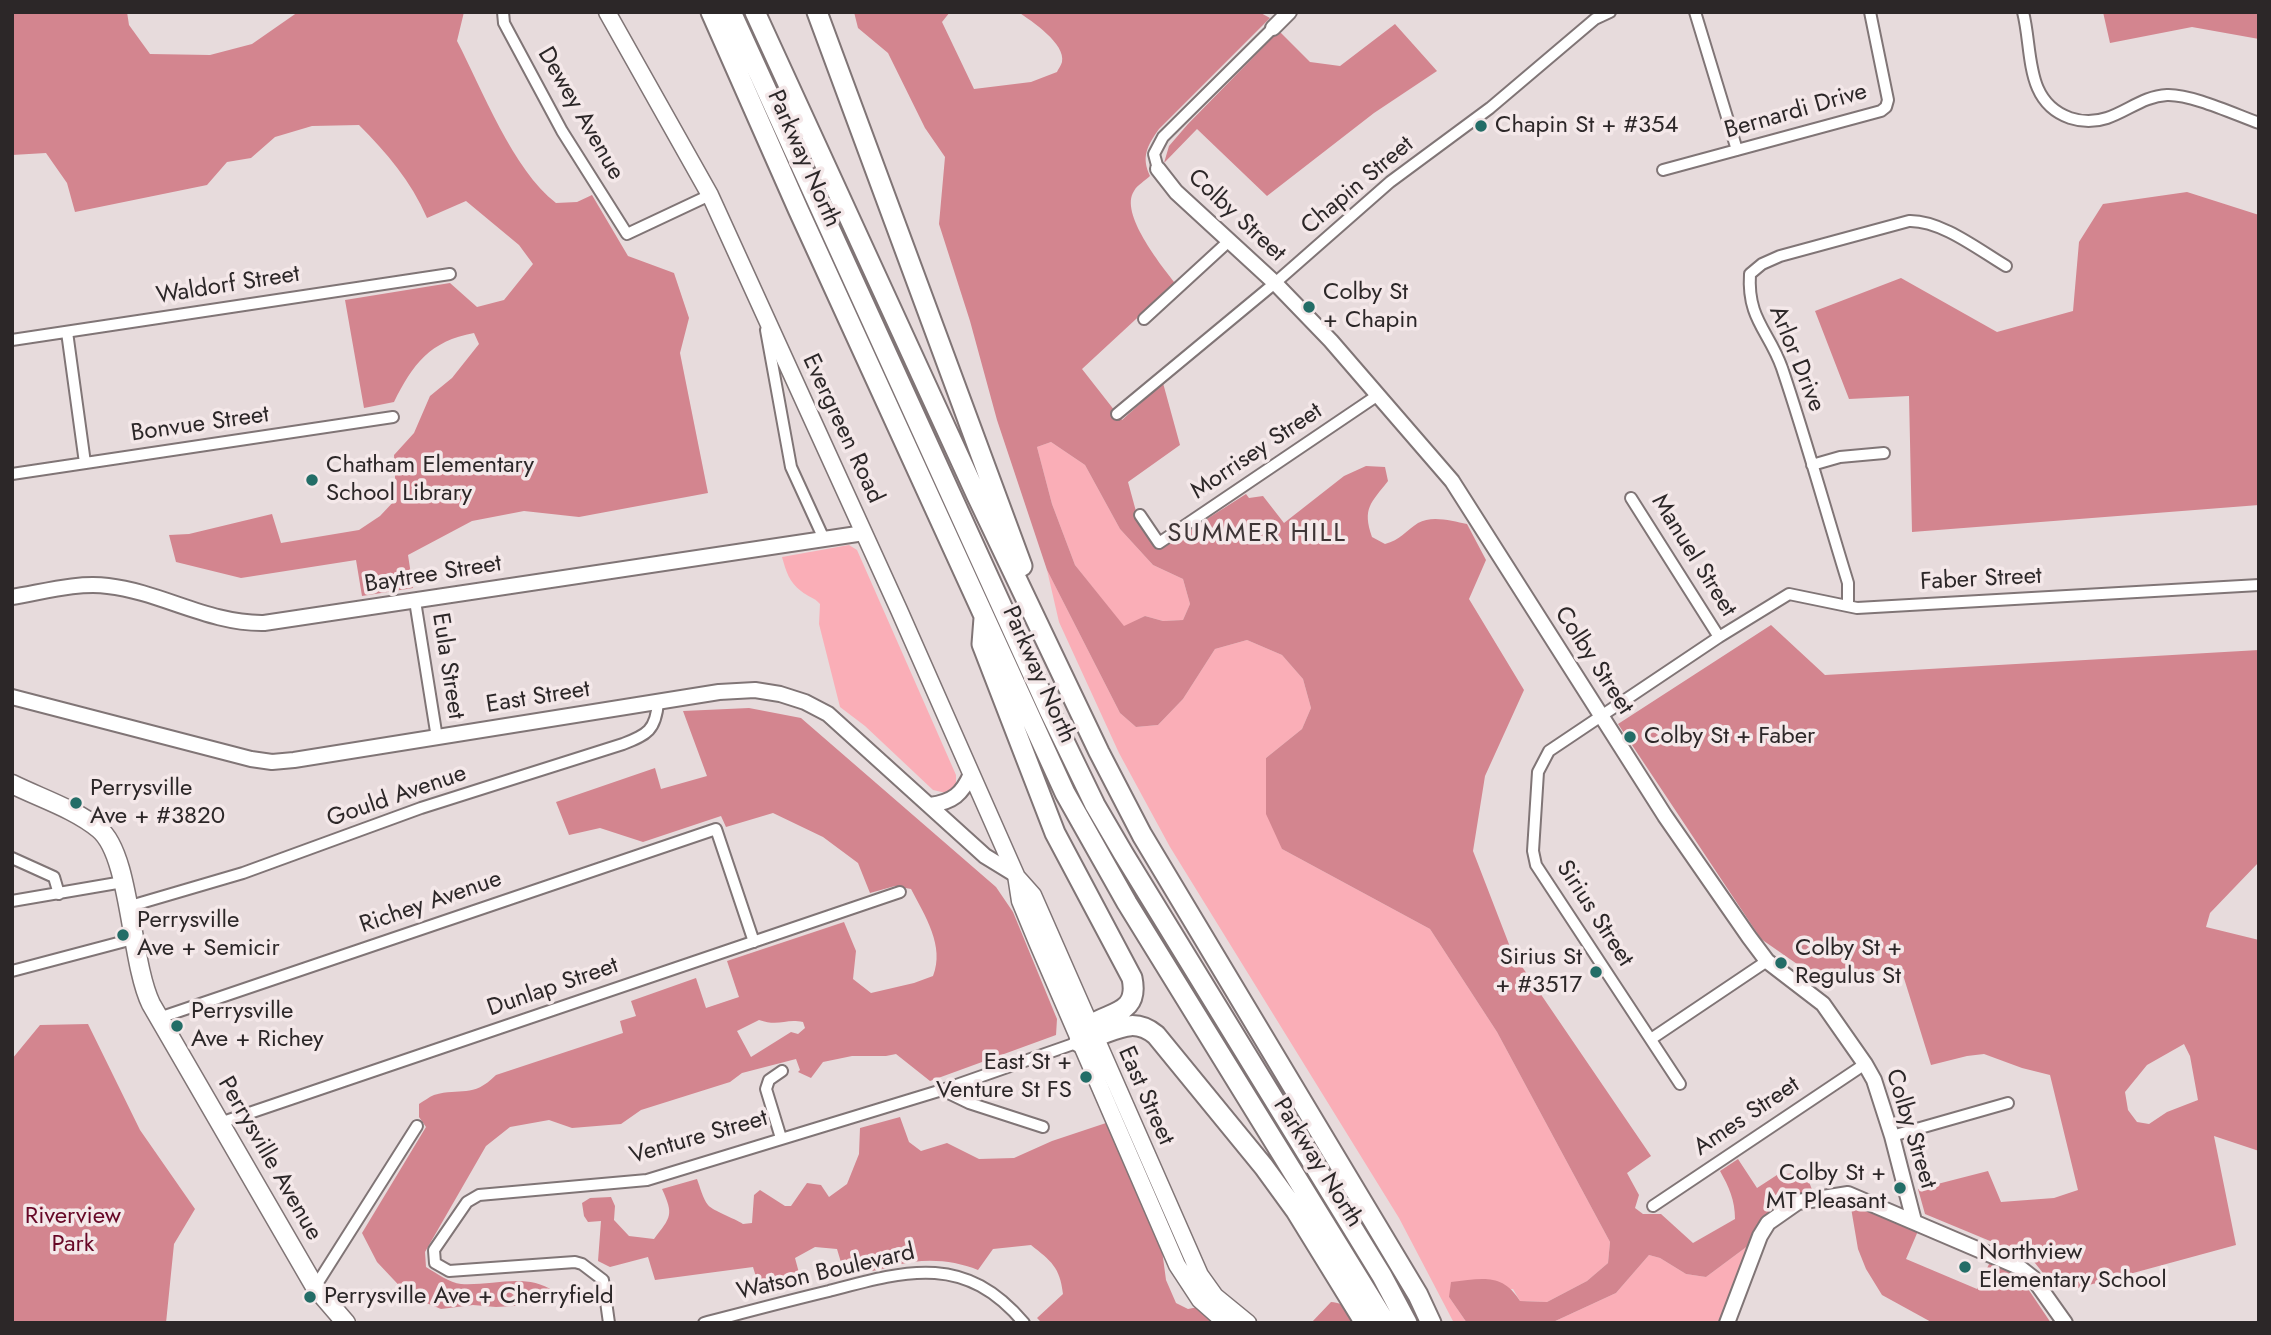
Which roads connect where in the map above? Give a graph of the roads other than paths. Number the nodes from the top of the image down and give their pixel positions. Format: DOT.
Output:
graph roads {
  1 [pos="503,12"];
  2 [pos="607,12"];
  3 [pos="711,12"];
  4 [pos="731,12"];
  5 [pos="755,12"];
  6 [pos="817,12"];
  7 [pos="1289,12"];
  8 [pos="1610,12"];
  9 [pos="1689,12"];
  10 [pos="1705,12"];
  11 [pos="1870,12"];
  12 [pos="2024,12"];
  13 [pos="1695,13"];
  14 [pos="1273,28"];
  15 [pos="2259,123"];
  16 [pos="1737,150"];
  17 [pos="1158,169"];
  18 [pos="1663,170"];
  19 [pos="710,195"];
  20 [pos="1229,241"];
  21 [pos="2006,266"];
  22 [pos="450,274"];
  23 [pos="1275,283"];
  24 [pos="764,313"];
  25 [pos="1144,319"];
  26 [pos="67,332"];
  27 [pos="12,340"];
  28 [pos="1378,395"];
  29 [pos="1117,414"];
  30 [pos="393,417"];
  31 [pos="1884,453"];
  32 [pos="85,463"];
  33 [pos="1812,465"];
  34 [pos="12,474"];
  35 [pos="1631,498"];
  36 [pos="1140,515"];
  37 [pos="864,533"];
  38 [pos="824,539"];
  39 [pos="2259,585"];
  40 [pos="12,597"];
  41 [pos="415,601"];
  42 [pos="1848,606"];
  43 [pos="984,613"];
  44 [pos="1719,637"];
  45 [pos="1057,662"];
  46 [pos="12,697"];
  47 [pos="658,702"];
  48 [pos="1601,715"];
  49 [pos="437,738"];
  50 [pos="971,774"];
  51 [pos="12,784"];
  52 [pos="930,805"];
  53 [pos="12,858"];
  54 [pos="1016,875"];
  55 [pos="123,882"];
  56 [pos="900,892"];
  57 [pos="59,894"];
  58 [pos="12,901"];
  59 [pos="127,907"];
  60 [pos="133,939"];
  61 [pos="754,942"];
  62 [pos="1767,961"];
  63 [pos="12,971"];
  64 [pos="159,1018"];
  65 [pos="1088,1034"];
  66 [pos="1651,1039"];
  67 [pos="1865,1064"];
  68 [pos="782,1071"];
  69 [pos="1680,1084"];
  70 [pos="942,1090"];
  71 [pos="2008,1103"];
  72 [pos="220,1123"];
  73 [pos="417,1126"];
  74 [pos="1043,1127"];
  75 [pos="1892,1136"];
  76 [pos="781,1138"];
  77 [pos="1653,1206"];
  78 [pos="1914,1221"];
  79 [pos="315,1287"];
  80 [pos="346,1323"];
  81 [pos="609,1323"];
  82 [pos="704,1323"];
  83 [pos="1024,1323"];
  84 [pos="1226,1323"];
  85 [pos="1248,1323"];
  86 [pos="1365,1323"];
  87 [pos="1386,1323"];
  88 [pos="1408,1323"];
  89 [pos="1431,1323"];
  90 [pos="1727,1323"];
  91 [pos="2065,1323"];
  1 -- 19 [label="street, Dewey Avenue"];
  2 -- 19 [label="main road, Evergreen Road"];
  3 -- 43 [label="highway, Parkway North"];
  4 -- 88 [label="highway"];
  5 -- 45 [label="highway, Parkway North"];
  6 -- 45 [label="highway"];
  7 -- 14 [label="street"];
  8 -- 23 [label="street, Chapin Street"];
  9 -- 13 [label="street"];
  10 -- 13 [label="street"];
  11 -- 16 [label="street, Bernardi Drive"];
  12 -- 15 [label="street"];
  13 -- 16 [label="street"];
  14 -- 17 [label="street"];
  16 -- 18 [label="street, Bernardi Drive"];
  17 -- 20 [label="street, Colby Street"];
  19 -- 24 [label="main road, Evergreen Road"];
  20 -- 23 [label="street, Colby Street"];
  20 -- 25 [label="street"];
  21 -- 33 [label="street, Arlor Drive"];
  22 -- 26 [label="street, Waldorf Street"];
  23 -- 28 [label="street, Colby Street"];
  23 -- 29 [label="street, Chapin Street"];
  24 -- 37 [label="main road, Evergreen Road"];
  24 -- 38 [label="street"];
  26 -- 27 [label="street, Waldorf Street"];
  26 -- 32 [label="street"];
  28 -- 36 [label="street, Morrisey Street"];
  28 -- 48 [label="street, Colby Street"];
  30 -- 32 [label="street, Bonvue Street"];
  31 -- 33 [label="street"];
  32 -- 34 [label="street, Bonvue Street"];
  33 -- 42 [label="street, Arlor Drive"];
  35 -- 44 [label="street, Manuel Street"];
  37 -- 38 [label="street, Baytree Street"];
  37 -- 50 [label="main road, Evergreen Road"];
  38 -- 41 [label="street, Baytree Street"];
  39 -- 42 [label="street, Faber Street"];
  40 -- 41 [label="street, Baytree Street"];
  41 -- 49 [label="street, Eula Street"];
  42 -- 44 [label="street, Faber Street"];
  43 -- 65 [label="highway"];
  43 -- 87 [label="highway, Parkway North"];
  44 -- 48 [label="street, Faber Street"];
  45 -- 89 [label="highway, Parkway North"];
  46 -- 49 [label="street, East Street"];
  47 -- 49 [label="street, East Street"];
  47 -- 52 [label="street, East Street"];
  47 -- 59 [label="street, Gould Avenue"];
  48 -- 62 [label="street, Colby Street"];
  48 -- 66 [label="street, Sirius Street"];
  50 -- 52 [label="street"];
  50 -- 54 [label="main road, Evergreen Road"];
  51 -- 55 [label="main road, Perrysville Avenue"];
  52 -- 54 [label="street, East Street"];
  53 -- 57 [label="street"];
  54 -- 65 [label="main road, East Street"];
  55 -- 57 [label="street"];
  55 -- 59 [label="main road, Perrysville Avenue"];
  56 -- 61 [label="street, Dunlap Street"];
  57 -- 58 [label="street"];
  59 -- 60 [label="main road, Perrysville Avenue"];
  60 -- 63 [label="street"];
  60 -- 64 [label="main road, Perrysville Avenue"];
  61 -- 64 [label="street, Richey Avenue"];
  61 -- 72 [label="street, Dunlap Street"];
  62 -- 66 [label="street"];
  62 -- 67 [label="street, Colby Street"];
  64 -- 72 [label="main road, Perrysville Avenue"];
  65 -- 70 [label="street, Venture Street"];
  65 -- 84 [label="main road, East Street"];
  65 -- 85 [label="main road, East Street"];
  65 -- 86 [label="highway"];
  66 -- 69 [label="street, Sirius Street"];
  67 -- 75 [label="street, Colby Street"];
  67 -- 77 [label="street, Ames Street"];
  68 -- 76 [label="street"];
  70 -- 74 [label="street"];
  70 -- 76 [label="street, Venture Street"];
  71 -- 75 [label="street"];
  72 -- 79 [label="main road, Perrysville Avenue"];
  73 -- 79 [label="street"];
  75 -- 78 [label="street, Colby Street"];
  76 -- 81 [label="street, Venture Street"];
  78 -- 90 [label="street"];
  78 -- 91 [label="street"];
  79 -- 80 [label="main road, Perrysville Avenue"];
  82 -- 83 [label="street, Watson Boulevard"];
}
